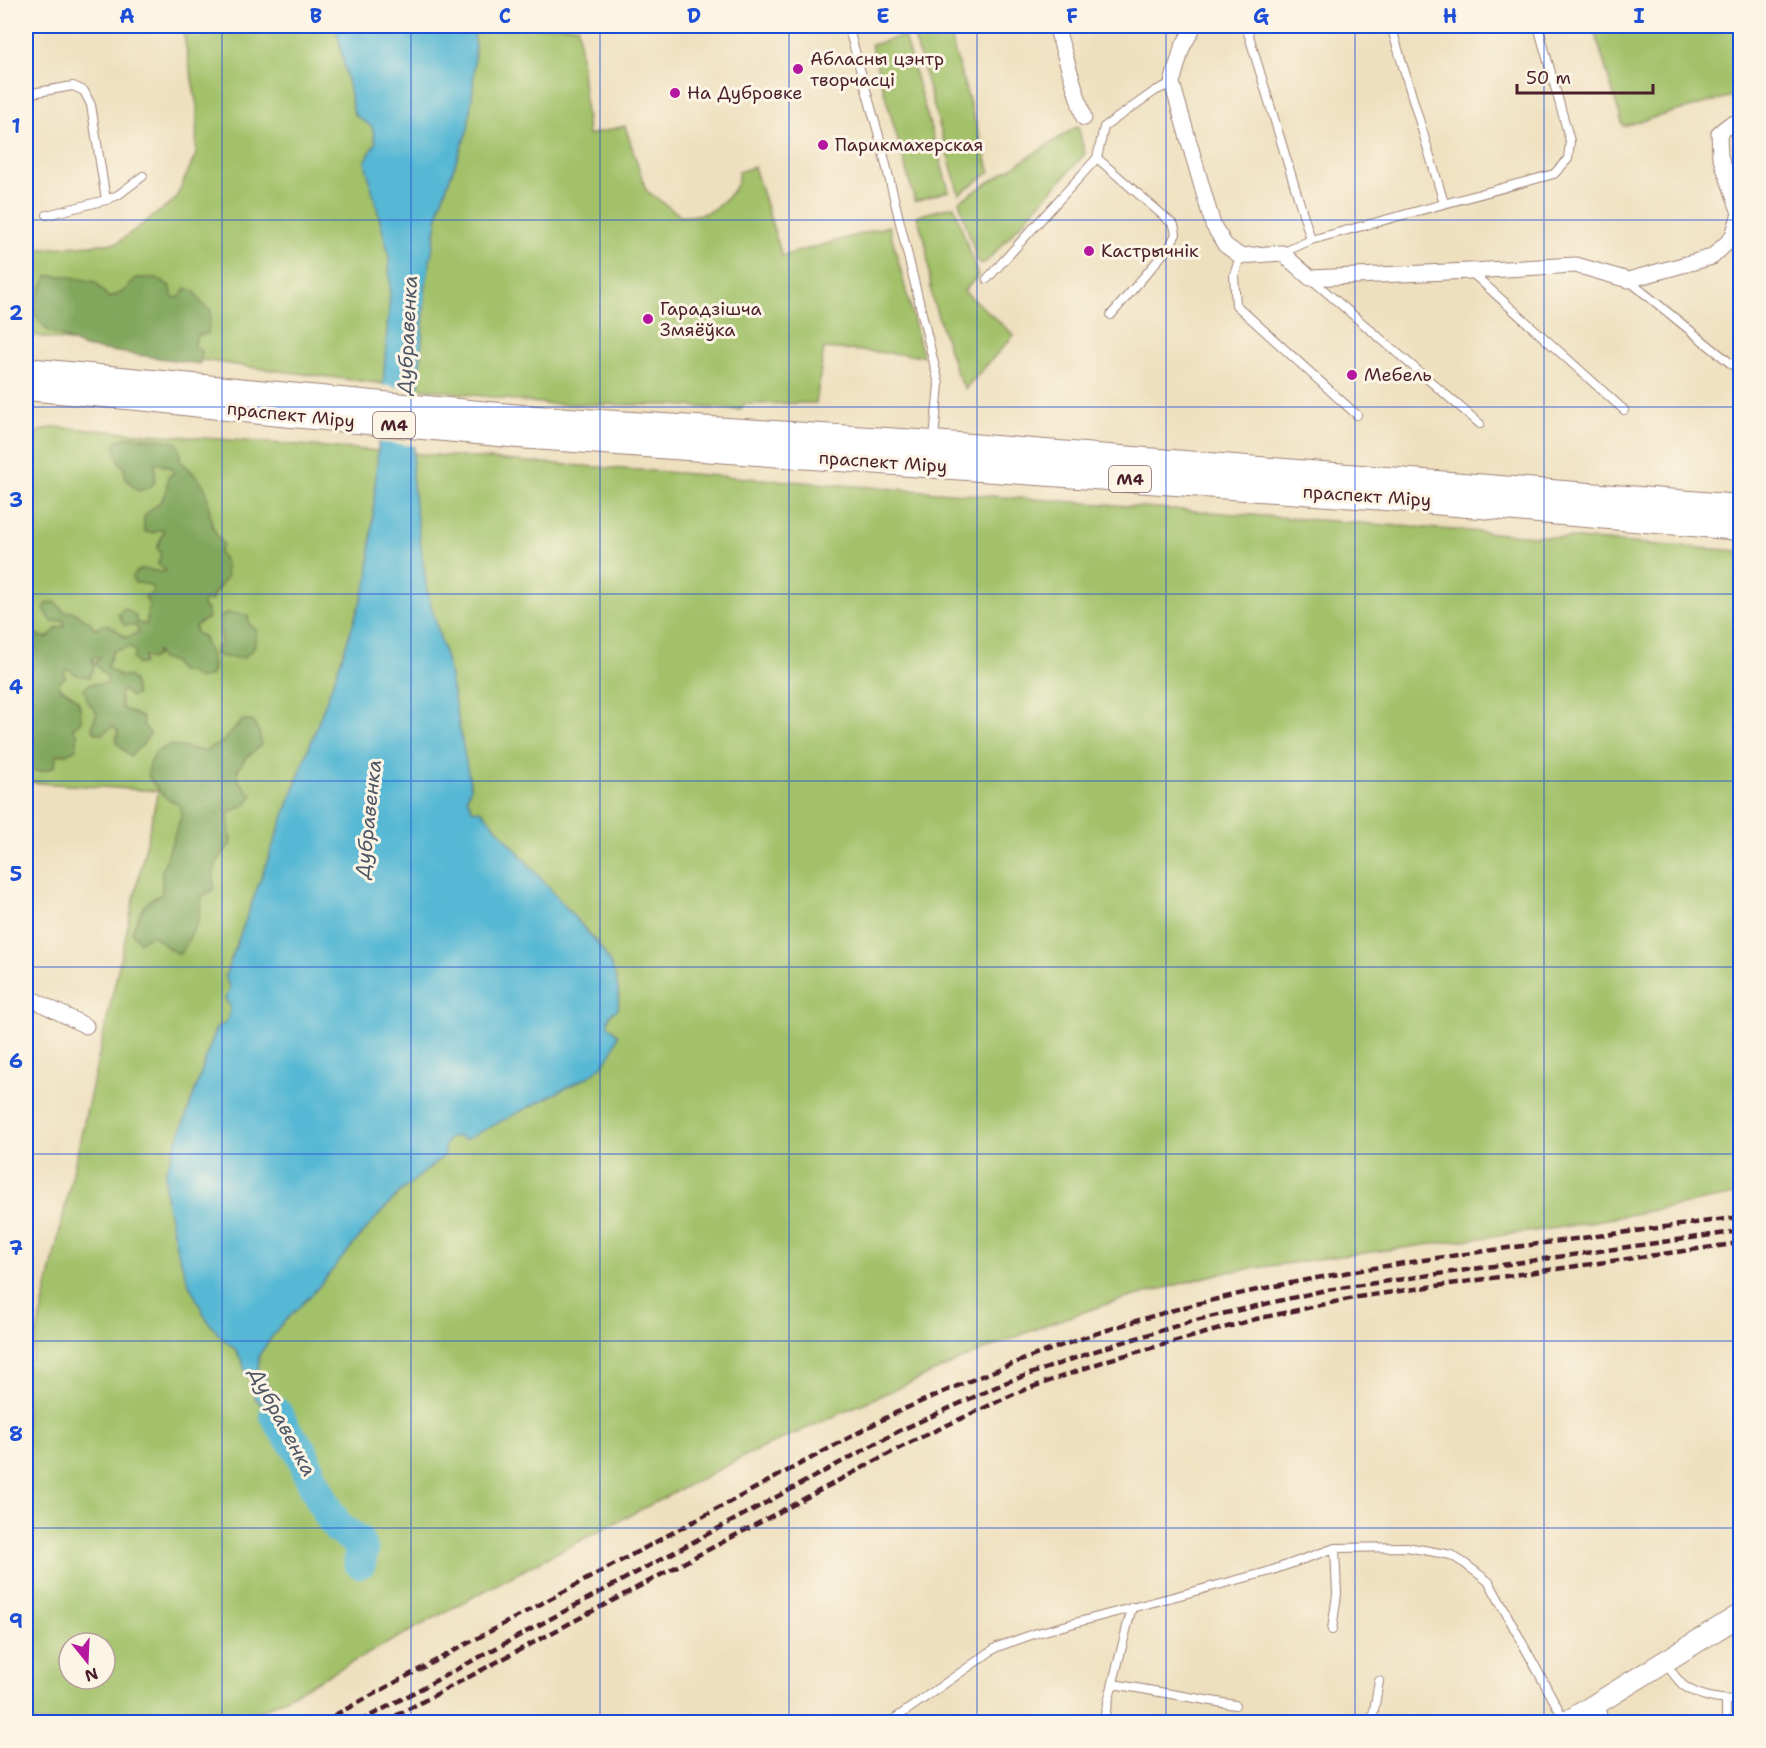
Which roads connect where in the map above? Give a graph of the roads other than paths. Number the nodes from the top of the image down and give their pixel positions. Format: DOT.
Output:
graph roads {
  1 [pos="848,26"];
  2 [pos="1056,26"];
  3 [pos="1194,26"];
  4 [pos="1246,26"];
  5 [pos="1391,26"];
  6 [pos="1538,26"];
  7 [pos="1172,83"];
  8 [pos="26,94"];
  9 [pos="1083,118"];
  10 [pos="1740,122"];
  11 [pos="1097,158"];
  12 [pos="143,176"];
  13 [pos="106,200"];
  14 [pos="1444,203"];
  15 [pos="1740,213"];
  16 [pos="47,215"];
  17 [pos="1311,240"];
  18 [pos="1282,253"];
  19 [pos="1240,256"];
  20 [pos="1470,272"];
  21 [pos="1310,278"];
  22 [pos="987,279"];
  23 [pos="1628,280"];
  24 [pos="1111,315"];
  25 [pos="26,370"];
  26 [pos="1740,371"];
  27 [pos="26,388"];
  28 [pos="270,403"];
  29 [pos="1624,410"];
  30 [pos="1358,415"];
  31 [pos="1480,423"];
  32 [pos="520,426"];
  33 [pos="933,443"];
  34 [pos="1740,507"];
  35 [pos="1740,528"];
  36 [pos="26,996"];
  37 [pos="86,1026"];
  38 [pos="1335,1548"];
  39 [pos="1132,1607"];
  40 [pos="1740,1615"];
  41 [pos="1332,1630"];
  42 [pos="1664,1662"];
  43 [pos="1379,1681"];
  44 [pos="1113,1684"];
  45 [pos="1602,1700"];
  46 [pos="1726,1700"];
  47 [pos="1740,1700"];
  48 [pos="1235,1705"];
  49 [pos="890,1722"];
  50 [pos="1103,1722"];
  51 [pos="1372,1722"];
  52 [pos="1567,1722"];
  53 [pos="1602,1722"];
  54 [pos="1726,1722"];
  1 -- 33 [label="lane"];
  2 -- 9 [label="street"];
  3 -- 7 [label="street"];
  4 -- 17 [label="lane"];
  5 -- 14 [label="lane"];
  6 -- 14 [label="lane"];
  7 -- 11 [label="lane"];
  7 -- 19 [label="street"];
  8 -- 13 [label="lane"];
  10 -- 15 [label="street"];
  11 -- 22 [label="lane"];
  11 -- 24 [label="lane"];
  12 -- 13 [label="lane"];
  13 -- 16 [label="lane"];
  14 -- 17 [label="lane"];
  15 -- 23 [label="street"];
  17 -- 18 [label="lane"];
  18 -- 19 [label="street"];
  18 -- 21 [label="street"];
  19 -- 30 [label="lane"];
  20 -- 21 [label="street"];
  20 -- 23 [label="street"];
  20 -- 29 [label="lane"];
  21 -- 31 [label="lane"];
  23 -- 26 [label="lane"];
  25 -- 28 [label="main road, праспект Міру / М4"];
  27 -- 28 [label="main road, праспект Міру / М4"];
  28 -- 32 [label="main road, праспект Міру / М4"];
  32 -- 33 [label="main road, праспект Міру / М4"];
  32 -- 35 [label="main road, праспект Міру / М4"];
  33 -- 34 [label="main road, праспект Міру / М4"];
  36 -- 37 [label="street"];
  38 -- 39 [label="lane"];
  38 -- 41 [label="lane"];
  38 -- 52 [label="lane"];
  39 -- 44 [label="lane"];
  39 -- 49 [label="lane"];
  40 -- 42 [label="street"];
  42 -- 45 [label="street"];
  42 -- 46 [label="lane"];
  43 -- 51 [label="lane"];
  44 -- 48 [label="lane"];
  44 -- 50 [label="lane"];
  45 -- 52 [label="street"];
  45 -- 53 [label="lane"];
  46 -- 47 [label="lane"];
  46 -- 54 [label="lane"];
}
